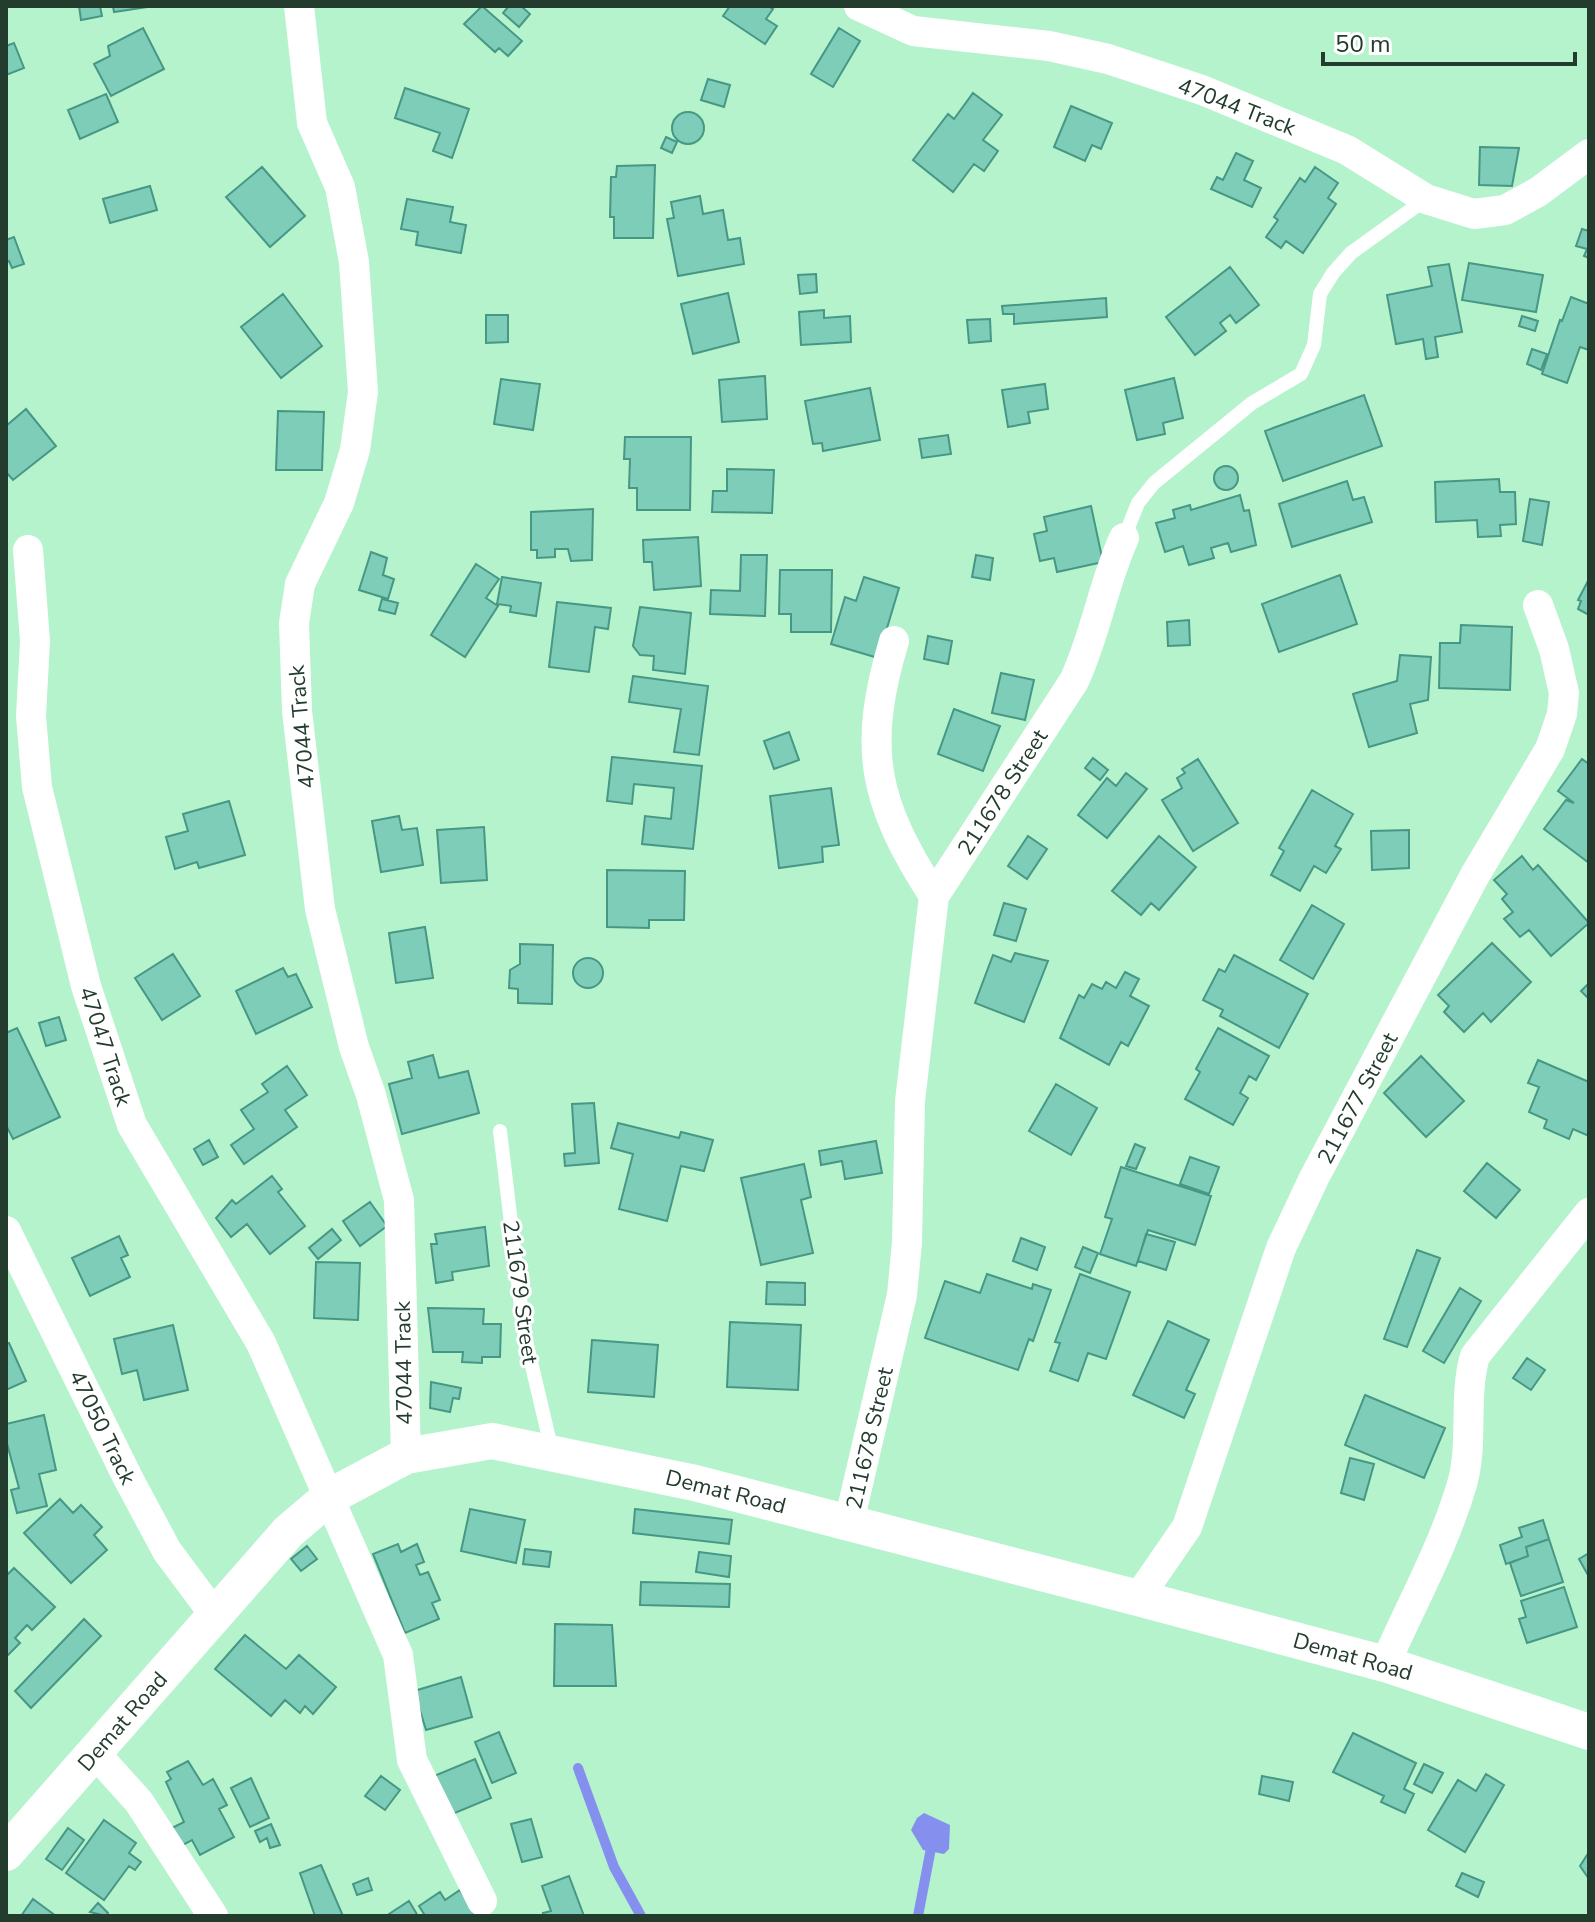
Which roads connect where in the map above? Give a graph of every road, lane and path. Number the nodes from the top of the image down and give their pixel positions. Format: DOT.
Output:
graph roads {
  1 [pos="299,6"];
  2 [pos="859,6"];
  3 [pos="1589,154"];
  4 [pos="1426,199"];
  5 [pos="1124,538"];
  6 [pos="28,550"];
  7 [pos="1538,605"];
  8 [pos="894,641"];
  9 [pos="934,896"];
  10 [pos="500,1131"];
  11 [pos="1589,1213"];
  12 [pos="6,1231"];
  13 [pos="552,1451"];
  14 [pos="406,1456"];
  15 [pos="329,1497"];
  16 [pos="849,1522"];
  17 [pos="1138,1598"];
  18 [pos="214,1614"];
  19 [pos="1385,1664"];
  20 [pos="1589,1732"];
  21 [pos="95,1753"];
  22 [pos="6,1853"];
  23 [pos="482,1901"];
  24 [pos="213,1916"];
  1 -- 14 [label="street, 47044 Track"];
  2 -- 4 [label="street, 47044 Track"];
  3 -- 4 [label="street, 47044 Track"];
  4 -- 5 [label="lane, 211678 Street"];
  5 -- 9 [label="street, 211678 Street"];
  6 -- 15 [label="street, 47047 Track"];
  7 -- 17 [label="street, 211677 Street"];
  8 -- 9 [label="street"];
  9 -- 16 [label="street, 211678 Street"];
  10 -- 13 [label="lane, 211679 Street"];
  11 -- 19 [label="street"];
  12 -- 18 [label="street, 47050 Track"];
  13 -- 14 [label="street, Demat Road"];
  13 -- 16 [label="street, Demat Road"];
  14 -- 15 [label="street, Demat Road"];
  15 -- 18 [label="street, Demat Road"];
  15 -- 23 [label="street, 47047 Track"];
  16 -- 17 [label="street, Demat Road"];
  17 -- 19 [label="street, Demat Road"];
  18 -- 21 [label="street, Demat Road"];
  19 -- 20 [label="street, Demat Road"];
  21 -- 22 [label="street, Demat Road"];
  21 -- 24 [label="street"];
}
